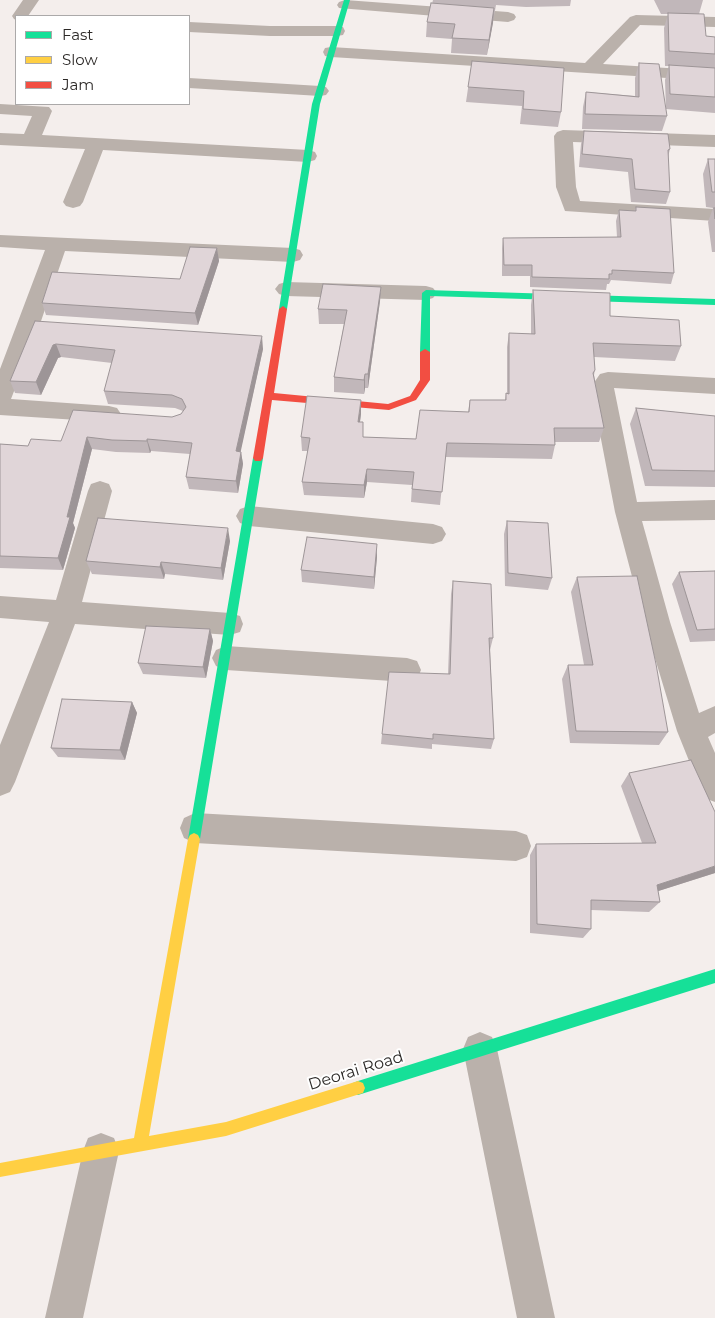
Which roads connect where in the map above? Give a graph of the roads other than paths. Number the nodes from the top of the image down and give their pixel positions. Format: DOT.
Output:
graph roads {
  1 [pos="31,0"];
  2 [pos="346,2"];
  3 [pos="17,15"];
  4 [pos="508,17"];
  5 [pos="715,22"];
  6 [pos="190,26"];
  7 [pos="337,31"];
  8 [pos="331,52"];
  9 [pos="589,69"];
  10 [pos="715,76"];
  11 [pos="190,83"];
  12 [pos="320,91"];
  13 [pos="0,109"];
  14 [pos="0,139"];
  15 [pos="31,140"];
  16 [pos="715,141"];
  17 [pos="96,145"];
  18 [pos="308,156"];
  19 [pos="73,202"];
  20 [pos="715,214"];
  21 [pos="0,241"];
  22 [pos="57,243"];
  23 [pos="293,255"];
  24 [pos="286,288"];
  25 [pos="426,293"];
  26 [pos="715,302"];
  27 [pos="715,386"];
  28 [pos="270,396"];
  29 [pos="0,398"];
  30 [pos="0,407"];
  31 [pos="127,416"];
  32 [pos="100,491"];
  33 [pos="715,510"];
  34 [pos="627,512"];
  35 [pos="249,516"];
  36 [pos="433,534"];
  37 [pos="0,607"];
  38 [pos="66,613"];
  39 [pos="230,624"];
  40 [pos="226,658"];
  41 [pos="407,670"];
  42 [pos="703,725"];
  43 [pos="8,740"];
  44 [pos="0,782"];
  45 [pos="715,788"];
  46 [pos="195,828"];
  47 [pos="516,846"];
  48 [pos="715,976"];
  49 [pos="480,1049"];
  50 [pos="140,1144"];
  51 [pos="101,1151"];
  52 [pos="0,1170"];
  53 [pos="64,1318"];
  54 [pos="536,1318"];
  1 -- 3 [label="street"];
  2 -- 4 [label="street"];
  2 -- 7 [label="street"];
  5 -- 9 [label="street"];
  6 -- 7 [label="street"];
  7 -- 8 [label="street"];
  8 -- 9 [label="street"];
  8 -- 12 [label="street"];
  9 -- 10 [label="street"];
  11 -- 12 [label="street"];
  12 -- 18 [label="street"];
  13 -- 15 [label="street"];
  14 -- 15 [label="street"];
  15 -- 17 [label="street"];
  16 -- 20 [label="street"];
  17 -- 18 [label="street"];
  17 -- 19 [label="street"];
  18 -- 23 [label="street"];
  21 -- 22 [label="street"];
  22 -- 23 [label="street"];
  22 -- 29 [label="street"];
  23 -- 24 [label="street"];
  24 -- 25 [label="street"];
  24 -- 28 [label="street"];
  25 -- 26 [label="street"];
  25 -- 28 [label="street"];
  27 -- 34 [label="street"];
  28 -- 35 [label="street"];
  30 -- 31 [label="street"];
  32 -- 38 [label="street"];
  33 -- 34 [label="street"];
  34 -- 42 [label="street"];
  35 -- 36 [label="street"];
  35 -- 39 [label="street"];
  37 -- 38 [label="street"];
  38 -- 39 [label="street"];
  38 -- 43 [label="street"];
  39 -- 40 [label="street"];
  40 -- 41 [label="street"];
  40 -- 46 [label="street"];
  42 -- 45 [label="street"];
  43 -- 44 [label="street"];
  46 -- 47 [label="street"];
  46 -- 50 [label="street"];
  48 -- 49 [label="street, Deorai Road"];
  49 -- 50 [label="street, Deorai Road"];
  49 -- 54 [label="street"];
  50 -- 51 [label="street, Deorai Road"];
  51 -- 52 [label="street, Deorai Road"];
  51 -- 53 [label="street"];
}
